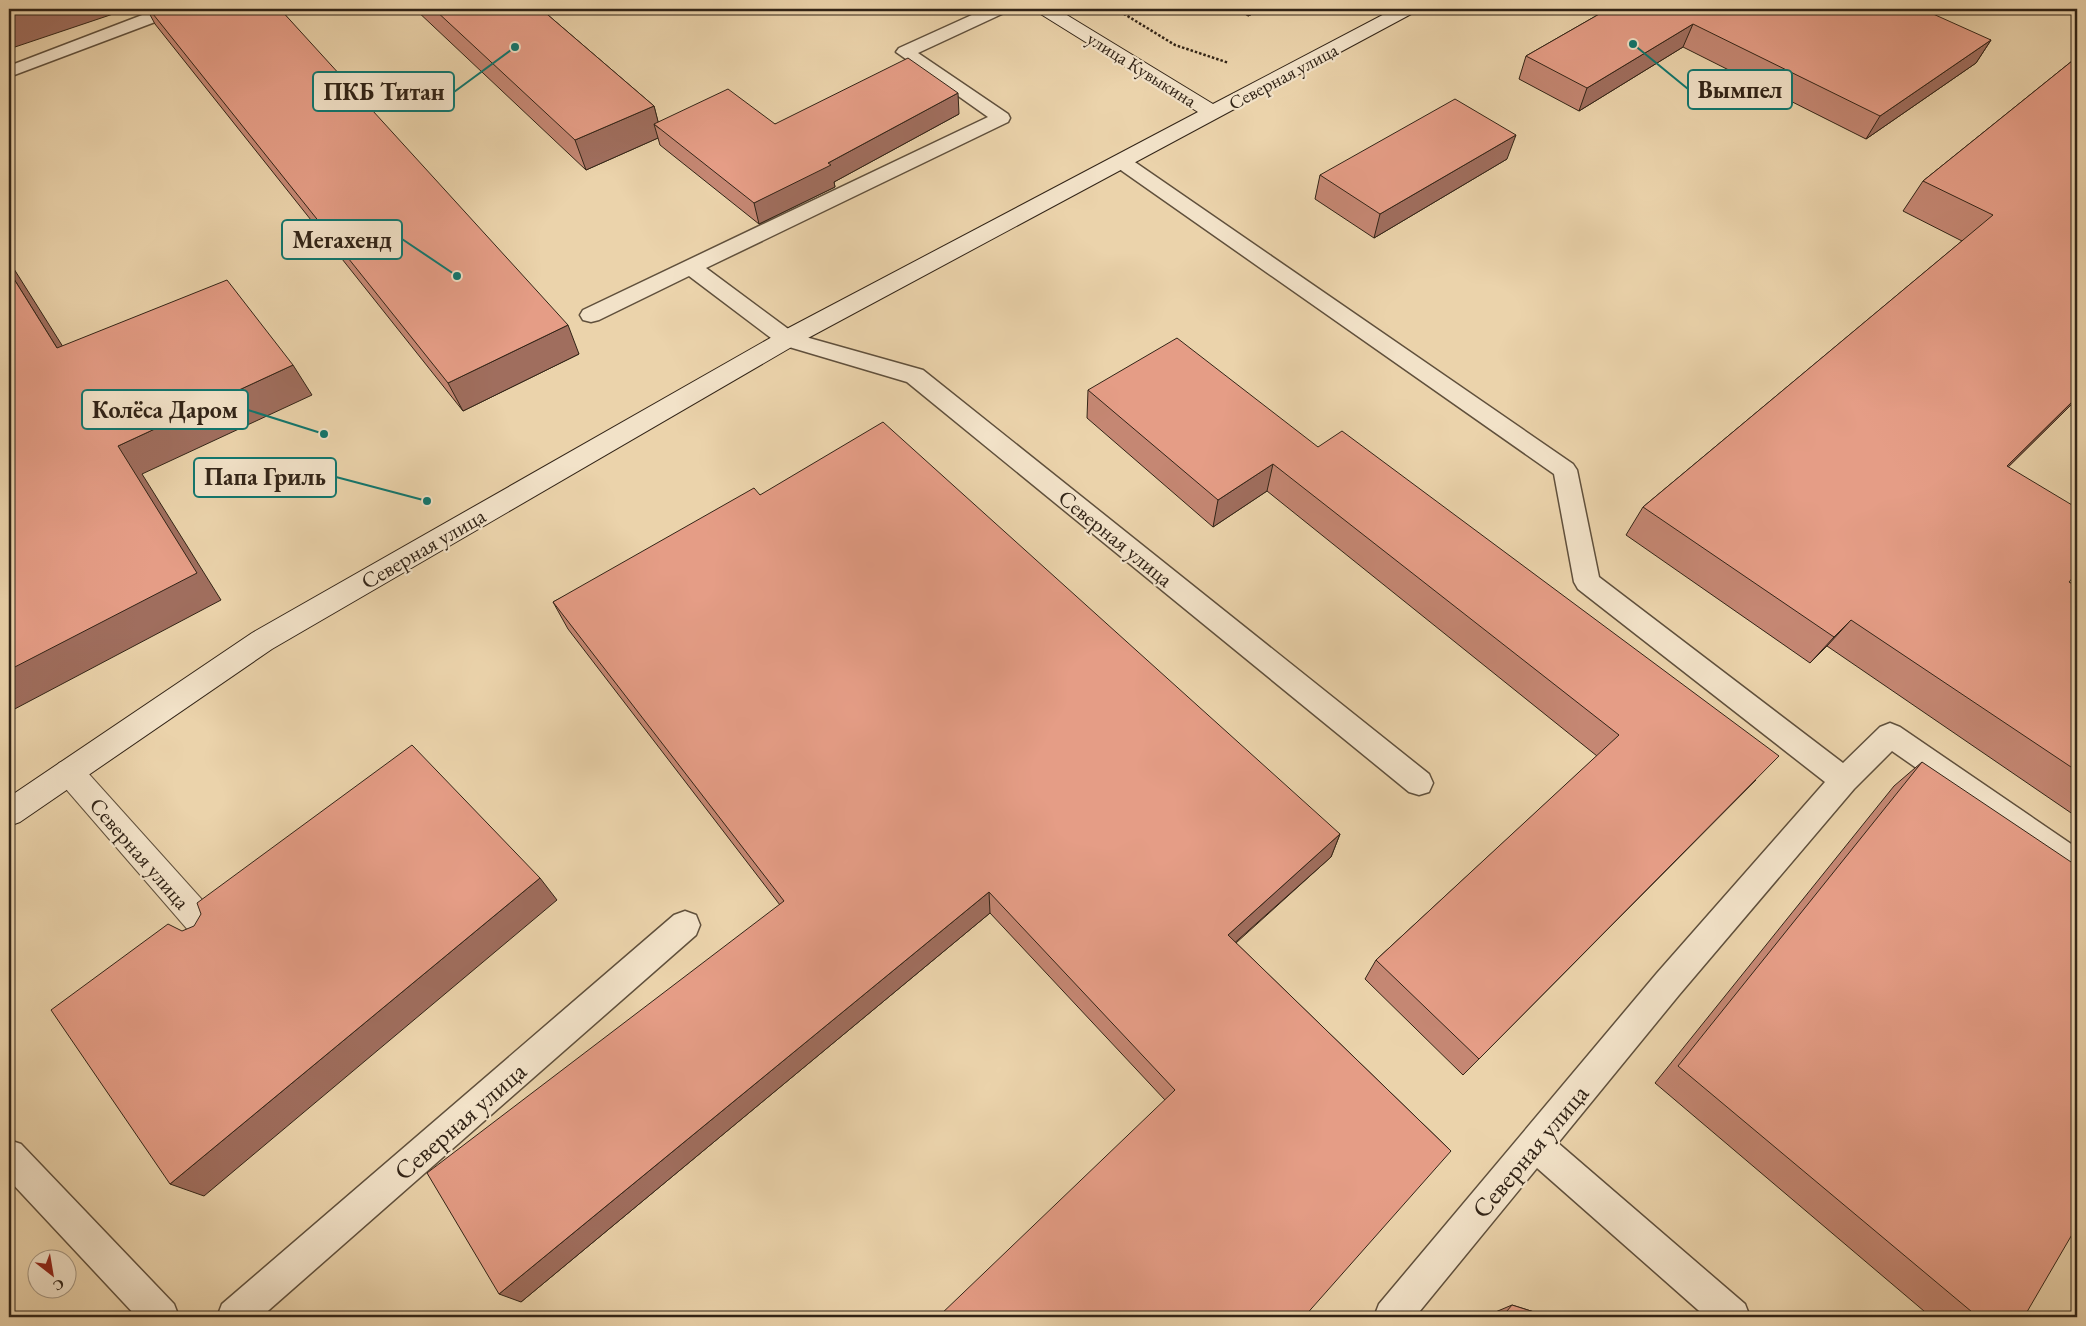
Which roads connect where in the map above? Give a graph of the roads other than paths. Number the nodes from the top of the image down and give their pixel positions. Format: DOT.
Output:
graph roads {
  1 [pos="173,9"];
  2 [pos="998,9"];
  3 [pos="1045,9"];
  4 [pos="1407,9"];
  5 [pos="9,72"];
  6 [pos="1213,113"];
  7 [pos="1122,162"];
  8 [pos="689,266"];
  9 [pos="590,316"];
  10 [pos="787,339"];
  11 [pos="69,772"];
  12 [pos="1844,780"];
  13 [pos="1420,783"];
  14 [pos="9,813"];
  15 [pos="2077,864"];
  16 [pos="684,924"];
  17 [pos="212,934"];
  18 [pos="1535,1144"];
  19 [pos="9,1156"];
  20 [pos="161,1317"];
  21 [pos="235,1317"];
  22 [pos="1392,1317"];
  23 [pos="1732,1317"];
  1 -- 5 [label="lane"];
  2 -- 8 [label="lane"];
  3 -- 6 [label="main road, улица Кувыкина"];
  4 -- 6 [label="main road, Северная улица"];
  6 -- 7 [label="main road, Северная улица"];
  7 -- 10 [label="main road, Северная улица"];
  7 -- 12 [label="lane"];
  8 -- 9 [label="lane"];
  8 -- 10 [label="lane"];
  10 -- 11 [label="main road, Северная улица"];
  10 -- 13 [label="lane, Северная улица"];
  11 -- 14 [label="main road, Северная улица"];
  11 -- 17 [label="main road, Северная улица"];
  12 -- 15 [label="lane, Северная улица"];
  12 -- 18 [label="lane, Северная улица"];
  16 -- 21 [label="lane, Северная улица"];
  18 -- 22 [label="lane, Северная улица"];
  18 -- 23 [label="lane"];
  19 -- 20 [label="lane"];
}
